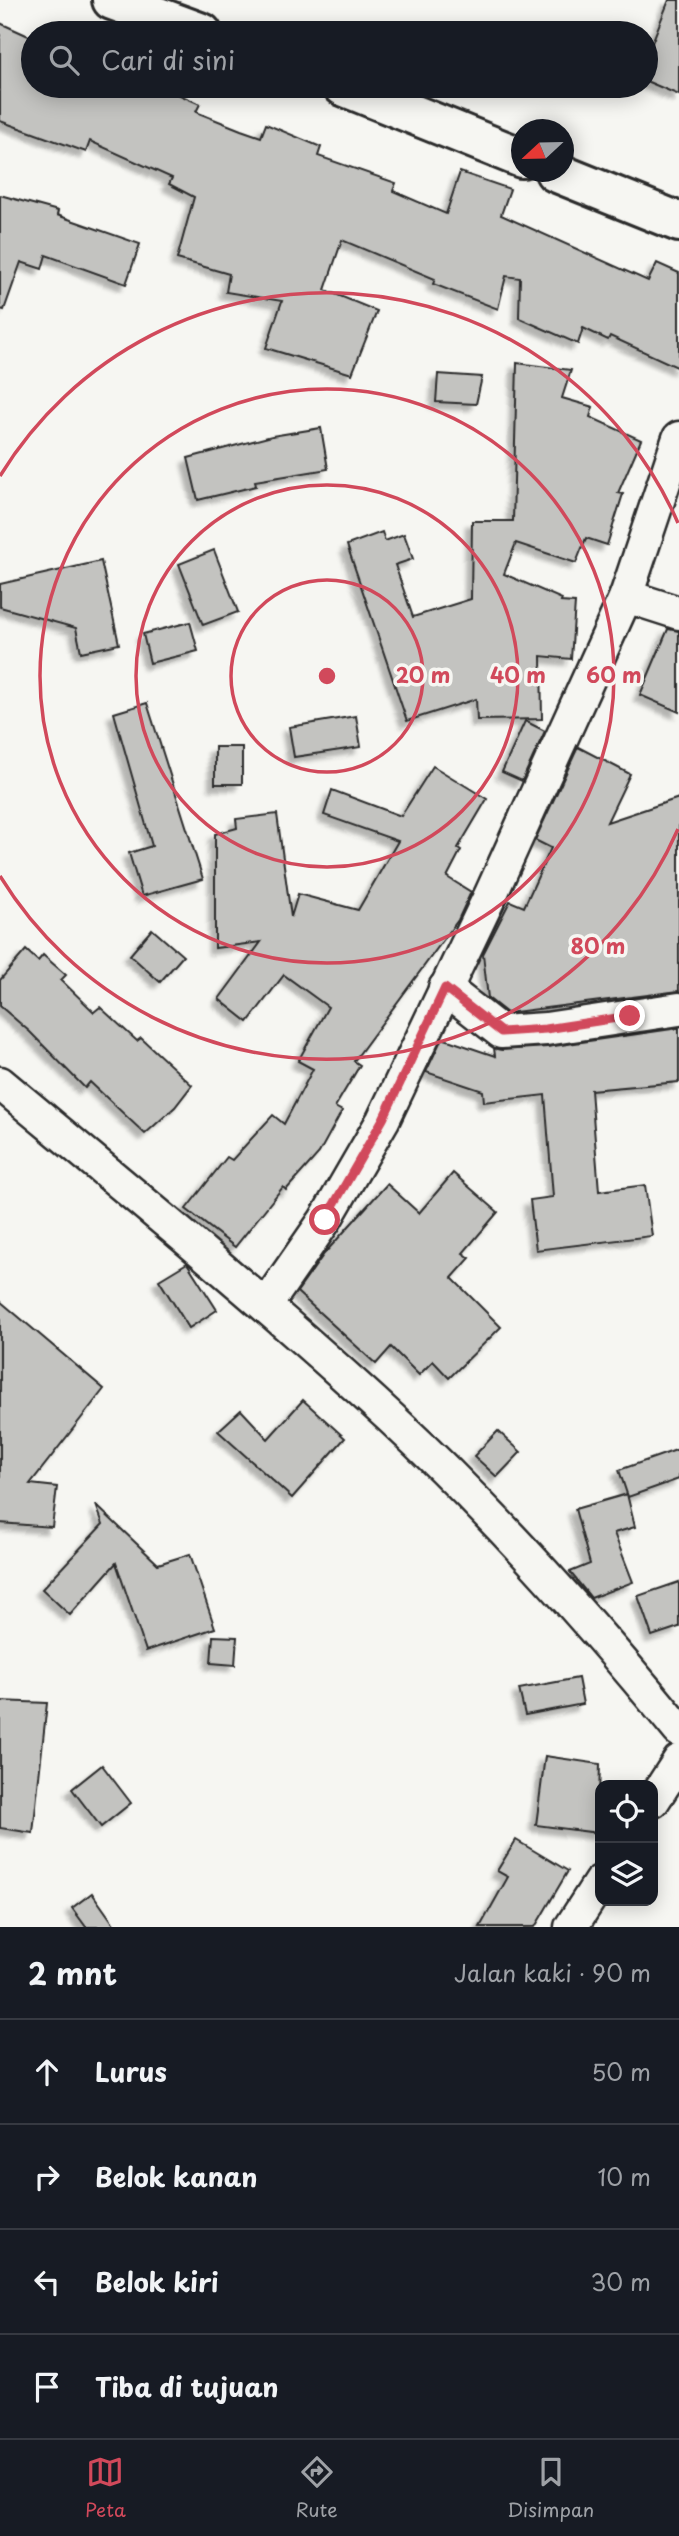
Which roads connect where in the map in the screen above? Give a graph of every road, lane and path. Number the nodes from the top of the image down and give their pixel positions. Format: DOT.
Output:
graph roads {
  1 [pos="112,0"];
  2 [pos="169,21"];
  3 [pos="373,98"];
  4 [pos="511,154"];
  5 [pos="574,180"];
  6 [pos="679,222"];
  7 [pos="679,438"];
  8 [pos="626,596"];
  9 [pos="679,613"];
  10 [pos="445,988"];
  11 [pos="679,1009"];
  12 [pos="0,1083"];
  13 [pos="266,1305"];
  14 [pos="679,1730"];
  15 [pos="679,1761"];
  16 [pos="658,1793"];
  17 [pos="595,1890"];
  18 [pos="571,1927"];
  1 -- 2 [label="highway"];
  3 -- 4 [label="highway"];
  5 -- 6 [label="highway"];
  7 -- 8 [label="street"];
  8 -- 9 [label="street"];
  8 -- 10 [label="street"];
  10 -- 11 [label="street"];
  10 -- 13 [label="street"];
  12 -- 13 [label="street"];
  13 -- 14 [label="street"];
  15 -- 16 [label="street"];
  17 -- 18 [label="street"];
}
